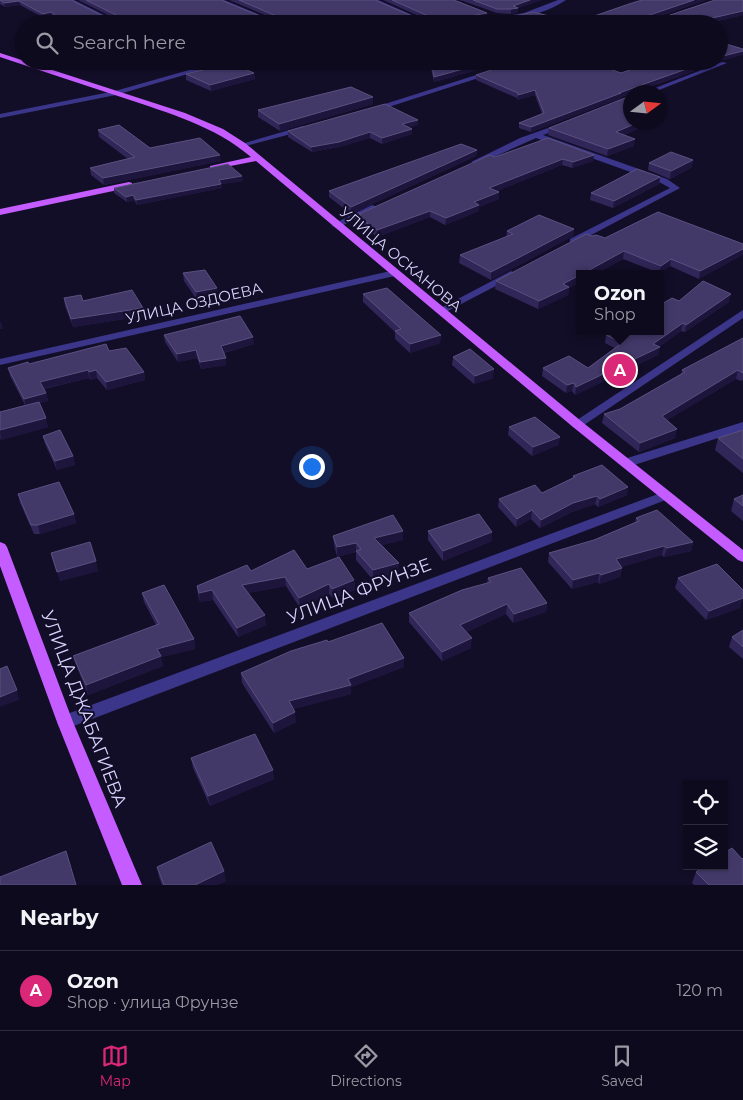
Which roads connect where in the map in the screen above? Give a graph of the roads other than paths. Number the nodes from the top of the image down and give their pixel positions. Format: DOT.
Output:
graph roads {
  1 [pos="69,0"];
  2 [pos="220,0"];
  3 [pos="373,0"];
  4 [pos="563,0"];
  5 [pos="484,12"];
  6 [pos="100,15"];
  7 [pos="257,15"];
  8 [pos="409,15"];
  9 [pos="492,15"];
  10 [pos="525,15"];
  11 [pos="0,55"];
  12 [pos="15,60"];
  13 [pos="45,70"];
  14 [pos="200,70"];
  15 [pos="498,70"];
  16 [pos="706,70"];
  17 [pos="667,85"];
  18 [pos="116,94"];
  19 [pos="363,112"];
  20 [pos="0,116"];
  21 [pos="570,122"];
  22 [pos="307,127"];
  23 [pos="536,136"];
  24 [pos="242,145"];
  25 [pos="257,158"];
  26 [pos="470,164"];
  27 [pos="200,170"];
  28 [pos="142,182"];
  29 [pos="380,205"];
  30 [pos="0,212"];
  31 [pos="336,225"];
  32 [pos="562,247"];
  33 [pos="519,270"];
  34 [pos="395,273"];
  35 [pos="440,311"];
  36 [pos="743,313"];
  37 [pos="0,362"];
  38 [pos="577,424"];
  39 [pos="743,426"];
  40 [pos="626,462"];
  41 [pos="666,495"];
  42 [pos="0,547"];
  43 [pos="743,557"];
  44 [pos="66,722"];
  45 [pos="132,885"];
  1 -- 6 [label="street"];
  2 -- 7 [label="street"];
  3 -- 8 [label="street"];
  4 -- 10 [label="street"];
  5 -- 9 [label="street"];
  11 -- 12 [label="main road, УЛИЦА ОСКАНОВА"];
  13 -- 18 [label="main road, УЛИЦА ОСКАНОВА"];
  14 -- 18 [label="street"];
  15 -- 19 [label="street"];
  16 -- 17 [label="street"];
  18 -- 20 [label="street"];
  18 -- 24 [label="main road, УЛИЦА ОСКАНОВА"];
  21 -- 23 [label="street"];
  22 -- 24 [label="street"];
  23 -- 26 [label="street"];
  23 -- 32 [label="street"];
  24 -- 25 [label="main road, УЛИЦА ОСКАНОВА"];
  25 -- 27 [label="main road"];
  25 -- 31 [label="main road, УЛИЦА ОСКАНОВА"];
  28 -- 30 [label="main road"];
  29 -- 31 [label="street"];
  31 -- 34 [label="main road, УЛИЦА ОСКАНОВА"];
  33 -- 35 [label="street"];
  34 -- 35 [label="main road, УЛИЦА ОСКАНОВА"];
  34 -- 37 [label="street, УЛИЦА ОЗДОЕВА"];
  35 -- 38 [label="main road, УЛИЦА ОСКАНОВА"];
  36 -- 38 [label="street"];
  38 -- 40 [label="main road, УЛИЦА ОСКАНОВА"];
  39 -- 40 [label="street"];
  40 -- 41 [label="main road, УЛИЦА ОСКАНОВА"];
  41 -- 43 [label="main road, УЛИЦА ОСКАНОВА"];
  41 -- 44 [label="street, УЛИЦА ФРУНЗЕ"];
  42 -- 44 [label="main road, УЛИЦА ДЖАБАГИЕВА"];
  44 -- 45 [label="main road, УЛИЦА ДЖАБАГИЕВА"];
}
